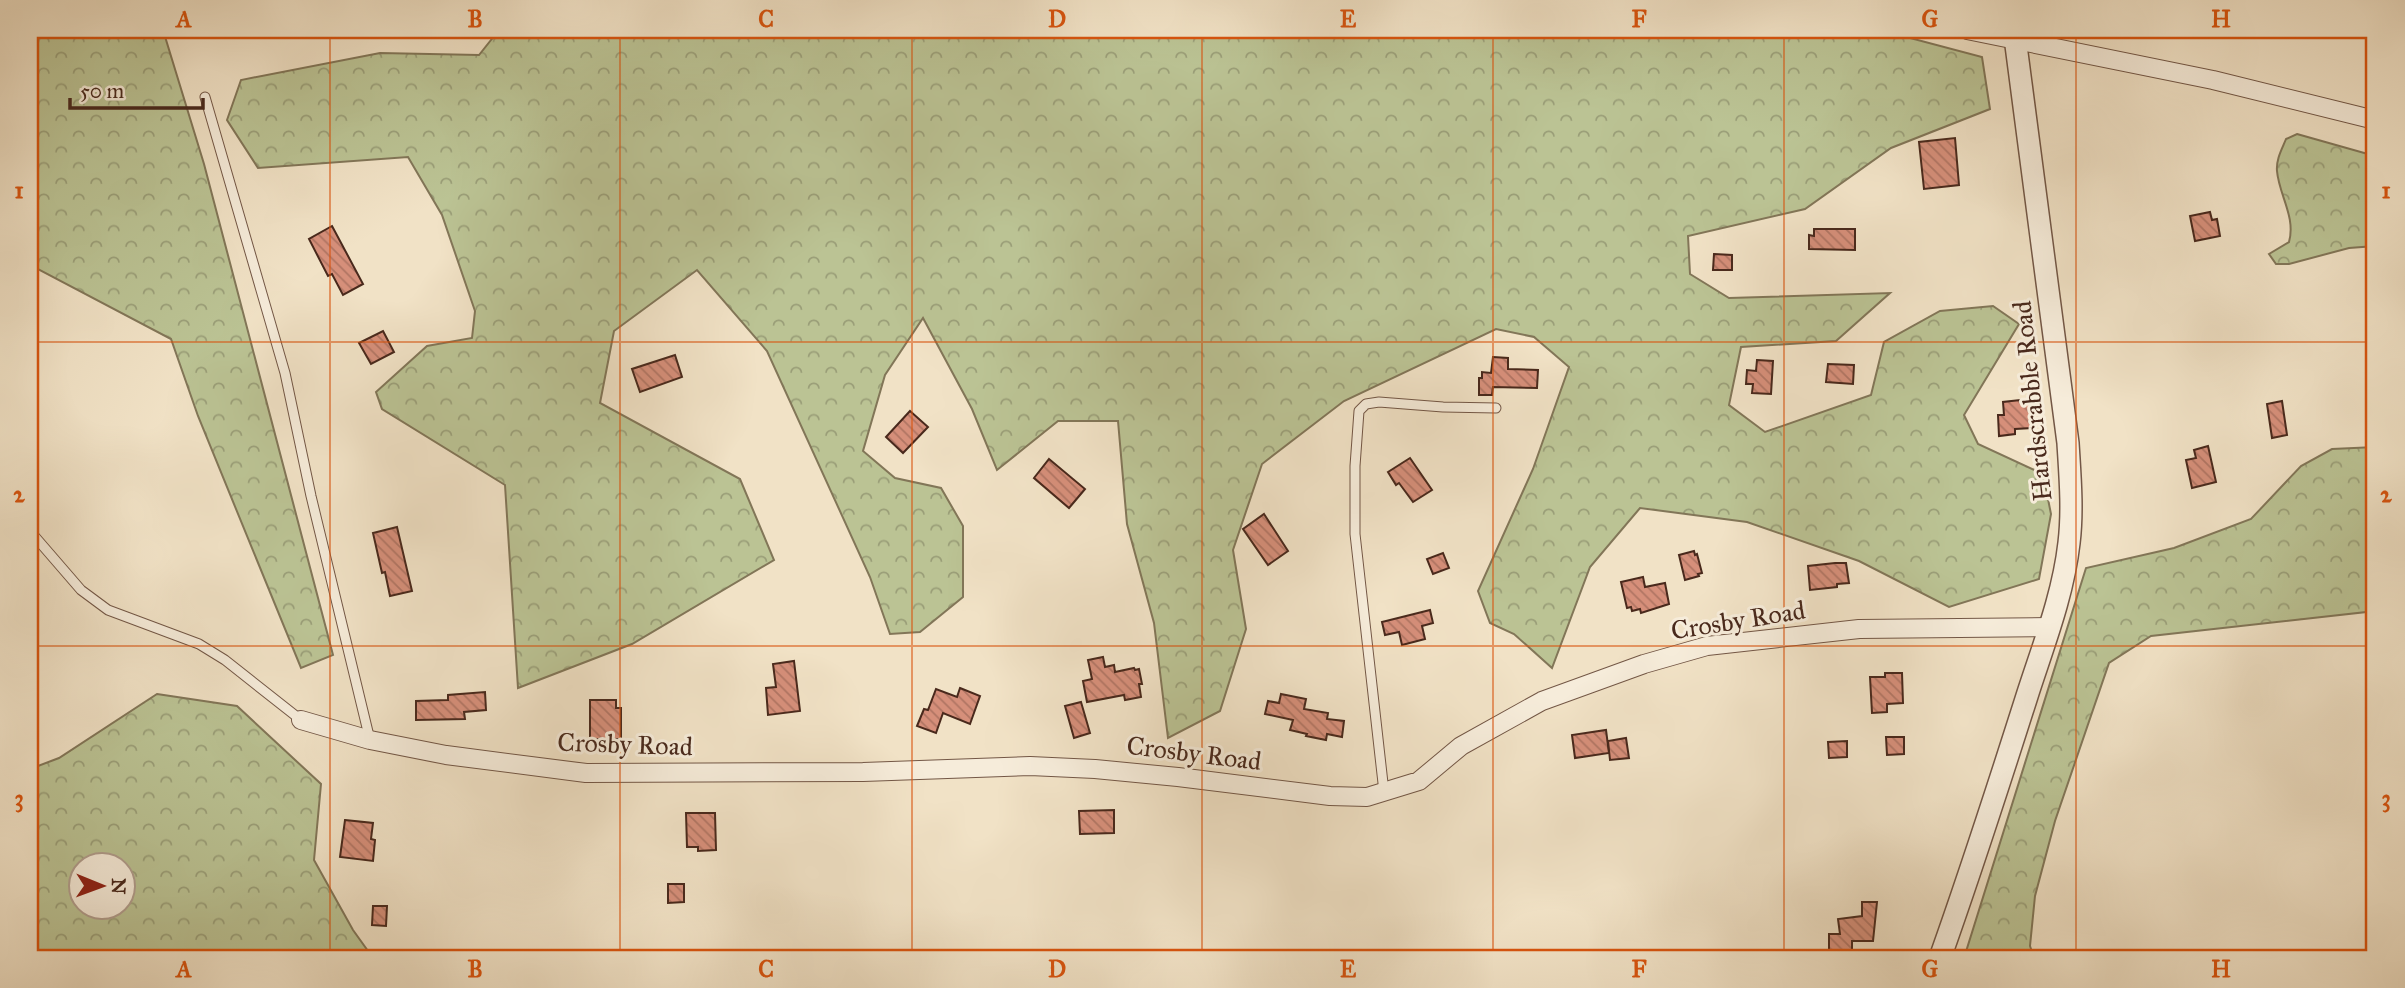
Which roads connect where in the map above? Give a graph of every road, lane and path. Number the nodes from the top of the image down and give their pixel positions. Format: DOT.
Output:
graph roads {
  1 [pos="1967,30"];
  2 [pos="2015,36"];
  3 [pos="205,97"];
  4 [pos="2375,120"];
  5 [pos="1496,408"];
  6 [pos="30,531"];
  7 [pos="2049,627"];
  8 [pos="301,720"];
  9 [pos="370,740"];
  10 [pos="1384,792"];
  11 [pos="1940,958"];
  1 -- 2 [label="street"];
  2 -- 4 [label="street"];
  2 -- 7 [label="street, Hardscrabble Road"];
  3 -- 9 [label="lane"];
  5 -- 10 [label="lane"];
  6 -- 8 [label="lane"];
  7 -- 10 [label="street, Crosby Road"];
  7 -- 11 [label="street, Hardscrabble Road"];
  8 -- 9 [label="street, Crosby Road"];
  9 -- 10 [label="street, Crosby Road"];
}
